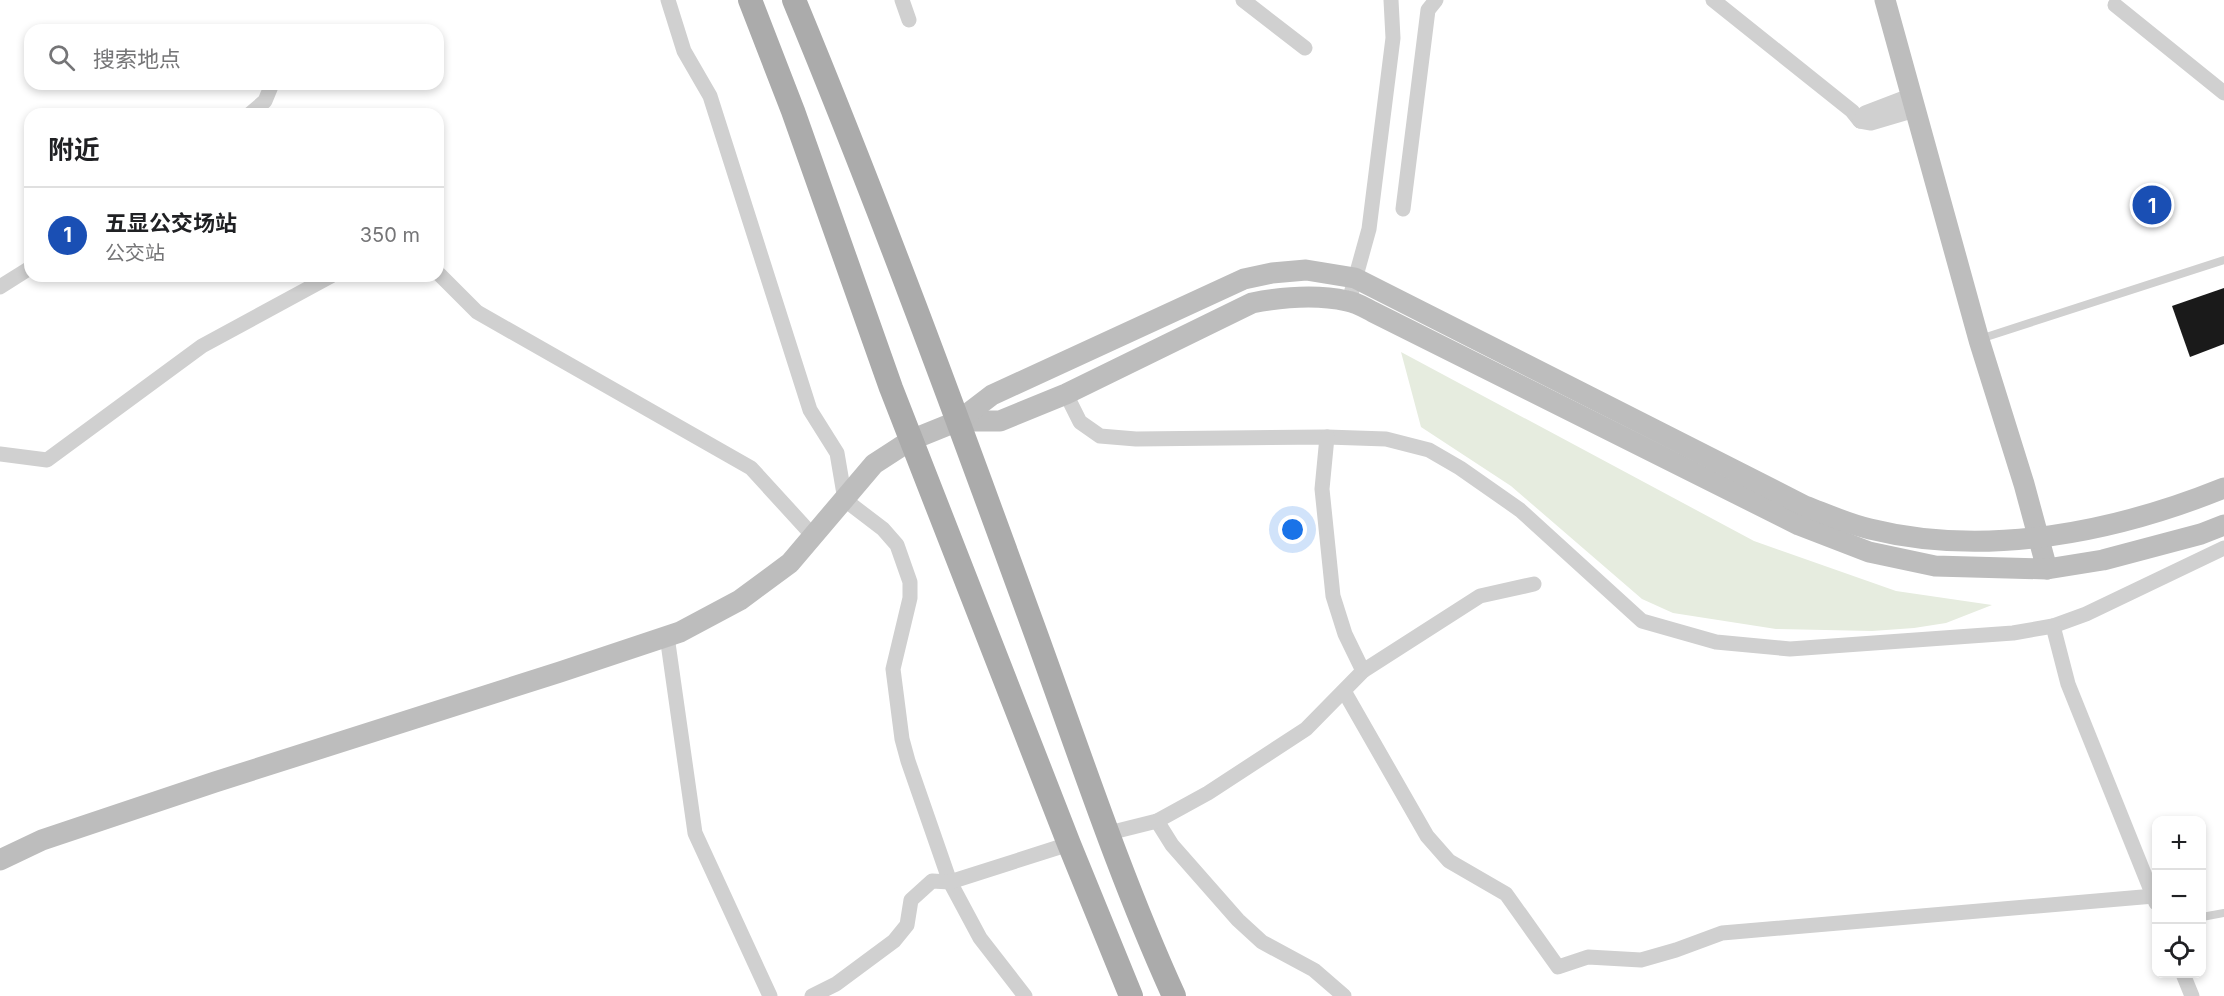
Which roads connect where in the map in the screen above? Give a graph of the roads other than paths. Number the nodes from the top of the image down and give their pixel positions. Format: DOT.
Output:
graph roads {
  1 [pos="668,0"];
  2 [pos="750,0"];
  3 [pos="794,0"];
  4 [pos="902,0"];
  5 [pos="1243,0"];
  6 [pos="1391,0"];
  7 [pos="1436,0"];
  8 [pos="1713,0"];
  9 [pos="1885,0"];
  10 [pos="2115,5"];
  11 [pos="909,20"];
  12 [pos="1305,48"];
  13 [pos="270,90"];
  14 [pos="2224,93"];
  15 [pos="1914,102"];
  16 [pos="257,108"];
  17 [pos="1403,209"];
  18 [pos="2224,260"];
  19 [pos="24,272"];
  20 [pos="1355,278"];
  21 [pos="444,279"];
  22 [pos="320,282"];
  23 [pos="0,287"];
  24 [pos="1348,301"];
  25 [pos="1979,340"];
  26 [pos="1065,394"];
  27 [pos="958,421"];
  28 [pos="1327,437"];
  29 [pos="911,440"];
  30 [pos="0,454"];
  31 [pos="2224,488"];
  32 [pos="845,500"];
  33 [pos="2224,525"];
  34 [pos="814,537"];
  35 [pos="2038,537"];
  36 [pos="2224,548"];
  37 [pos="2047,569"];
  38 [pos="1534,584"];
  39 [pos="2053,626"];
  40 [pos="667,636"];
  41 [pos="1363,671"];
  42 [pos="1344,691"];
  43 [pos="1157,821"];
  44 [pos="1109,833"];
  45 [pos="1069,844"];
  46 [pos="0,860"];
  47 [pos="950,882"];
  48 [pos="2152,892"];
  49 [pos="2152,899"];
  50 [pos="2224,913"];
  51 [pos="2206,916"];
  52 [pos="2185,978"];
  53 [pos="840,990"];
  54 [pos="770,996"];
  55 [pos="812,996"];
  56 [pos="1025,996"];
  57 [pos="1131,996"];
  58 [pos="1174,996"];
  59 [pos="1344,996"];
  60 [pos="2192,996"];
  1 -- 32 [label="street"];
  2 -- 29 [label="main road"];
  3 -- 27 [label="main road"];
  4 -- 11 [label="street"];
  5 -- 12 [label="street"];
  6 -- 20 [label="street"];
  7 -- 17 [label="street"];
  8 -- 15 [label="street"];
  9 -- 15 [label="main road"];
  10 -- 14 [label="street"];
  13 -- 16 [label="street"];
  15 -- 25 [label="main road"];
  18 -- 25 [label="lane"];
  19 -- 23 [label="street"];
  20 -- 24 [label="street"];
  20 -- 27 [label="main road"];
  20 -- 35 [label="main road"];
  21 -- 34 [label="street"];
  22 -- 30 [label="street"];
  24 -- 26 [label="main road"];
  24 -- 37 [label="main road"];
  25 -- 35 [label="main road"];
  26 -- 27 [label="main road"];
  26 -- 28 [label="street"];
  27 -- 29 [label="main road"];
  27 -- 44 [label="main road"];
  28 -- 39 [label="street"];
  28 -- 41 [label="street"];
  29 -- 32 [label="main road"];
  29 -- 45 [label="main road"];
  31 -- 35 [label="main road"];
  32 -- 34 [label="main road"];
  32 -- 47 [label="street"];
  33 -- 37 [label="main road"];
  34 -- 40 [label="main road"];
  35 -- 37 [label="main road"];
  36 -- 39 [label="street"];
  38 -- 41 [label="street"];
  39 -- 48 [label="street"];
  40 -- 46 [label="main road"];
  40 -- 54 [label="street"];
  41 -- 42 [label="street"];
  42 -- 43 [label="street"];
  42 -- 49 [label="street"];
  43 -- 44 [label="street"];
  43 -- 59 [label="street"];
  44 -- 58 [label="main road"];
  45 -- 47 [label="street"];
  45 -- 57 [label="main road"];
  47 -- 53 [label="street"];
  47 -- 56 [label="street"];
  50 -- 51 [label="lane"];
  52 -- 60 [label="street"];
  53 -- 55 [label="street"];
}
